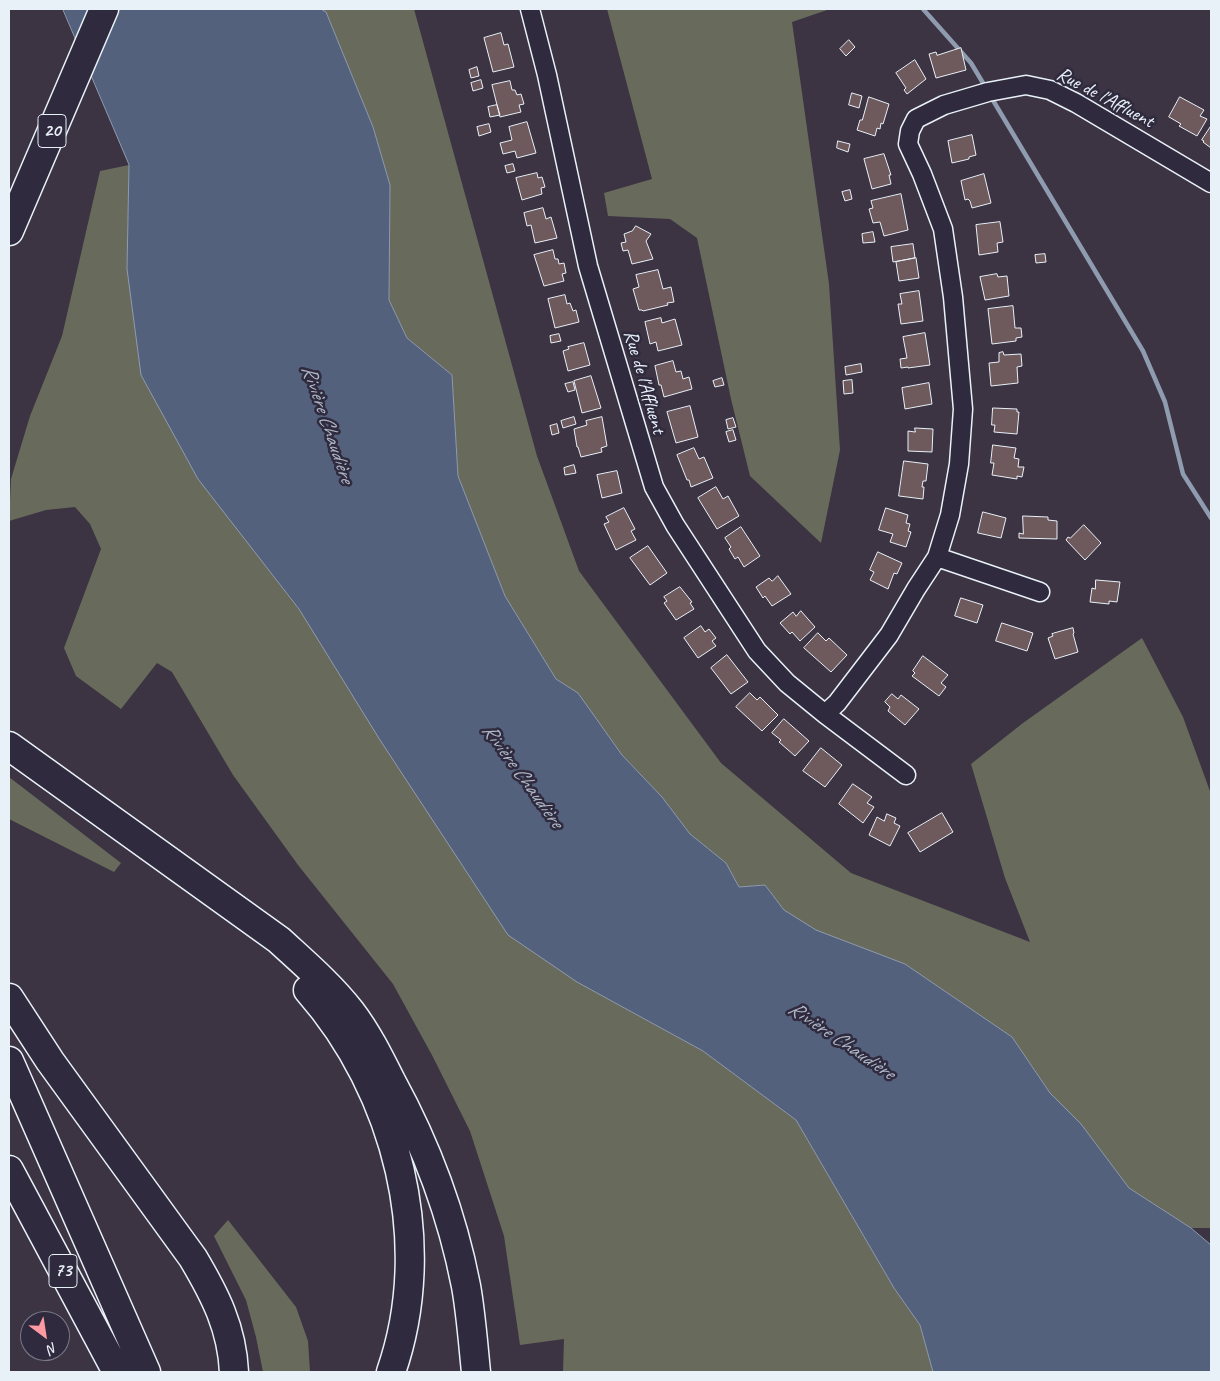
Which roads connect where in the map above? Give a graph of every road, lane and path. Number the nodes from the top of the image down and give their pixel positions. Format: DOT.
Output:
graph roads {
  1 [pos="104,9"];
  2 [pos="530,9"];
  3 [pos="33,177"];
  4 [pos="1211,183"];
  5 [pos="9,231"];
  6 [pos="9,247"];
  7 [pos="937,557"];
  8 [pos="1040,592"];
  9 [pos="825,714"];
  10 [pos="15,750"];
  11 [pos="906,775"];
  12 [pos="9,998"];
  13 [pos="9,1061"];
  14 [pos="9,1170"];
  15 [pos="117,1372"];
  16 [pos="146,1372"];
  17 [pos="234,1372"];
  18 [pos="391,1372"];
  19 [pos="476,1372"];
  1 -- 3 [label="highway, 20"];
  2 -- 9 [label="street, Rue de l'Affluent"];
  3 -- 5 [label="highway, 20"];
  3 -- 6 [label="highway"];
  4 -- 7 [label="street, Rue de l'Affluent"];
  7 -- 8 [label="street"];
  7 -- 9 [label="street, Rue de l'Affluent"];
  9 -- 11 [label="street, Rue de l'Affluent"];
  10 -- 18 [label="highway"];
  10 -- 19 [label="highway"];
  12 -- 17 [label="highway"];
  13 -- 16 [label="highway"];
  14 -- 15 [label="highway, 73"];
}
